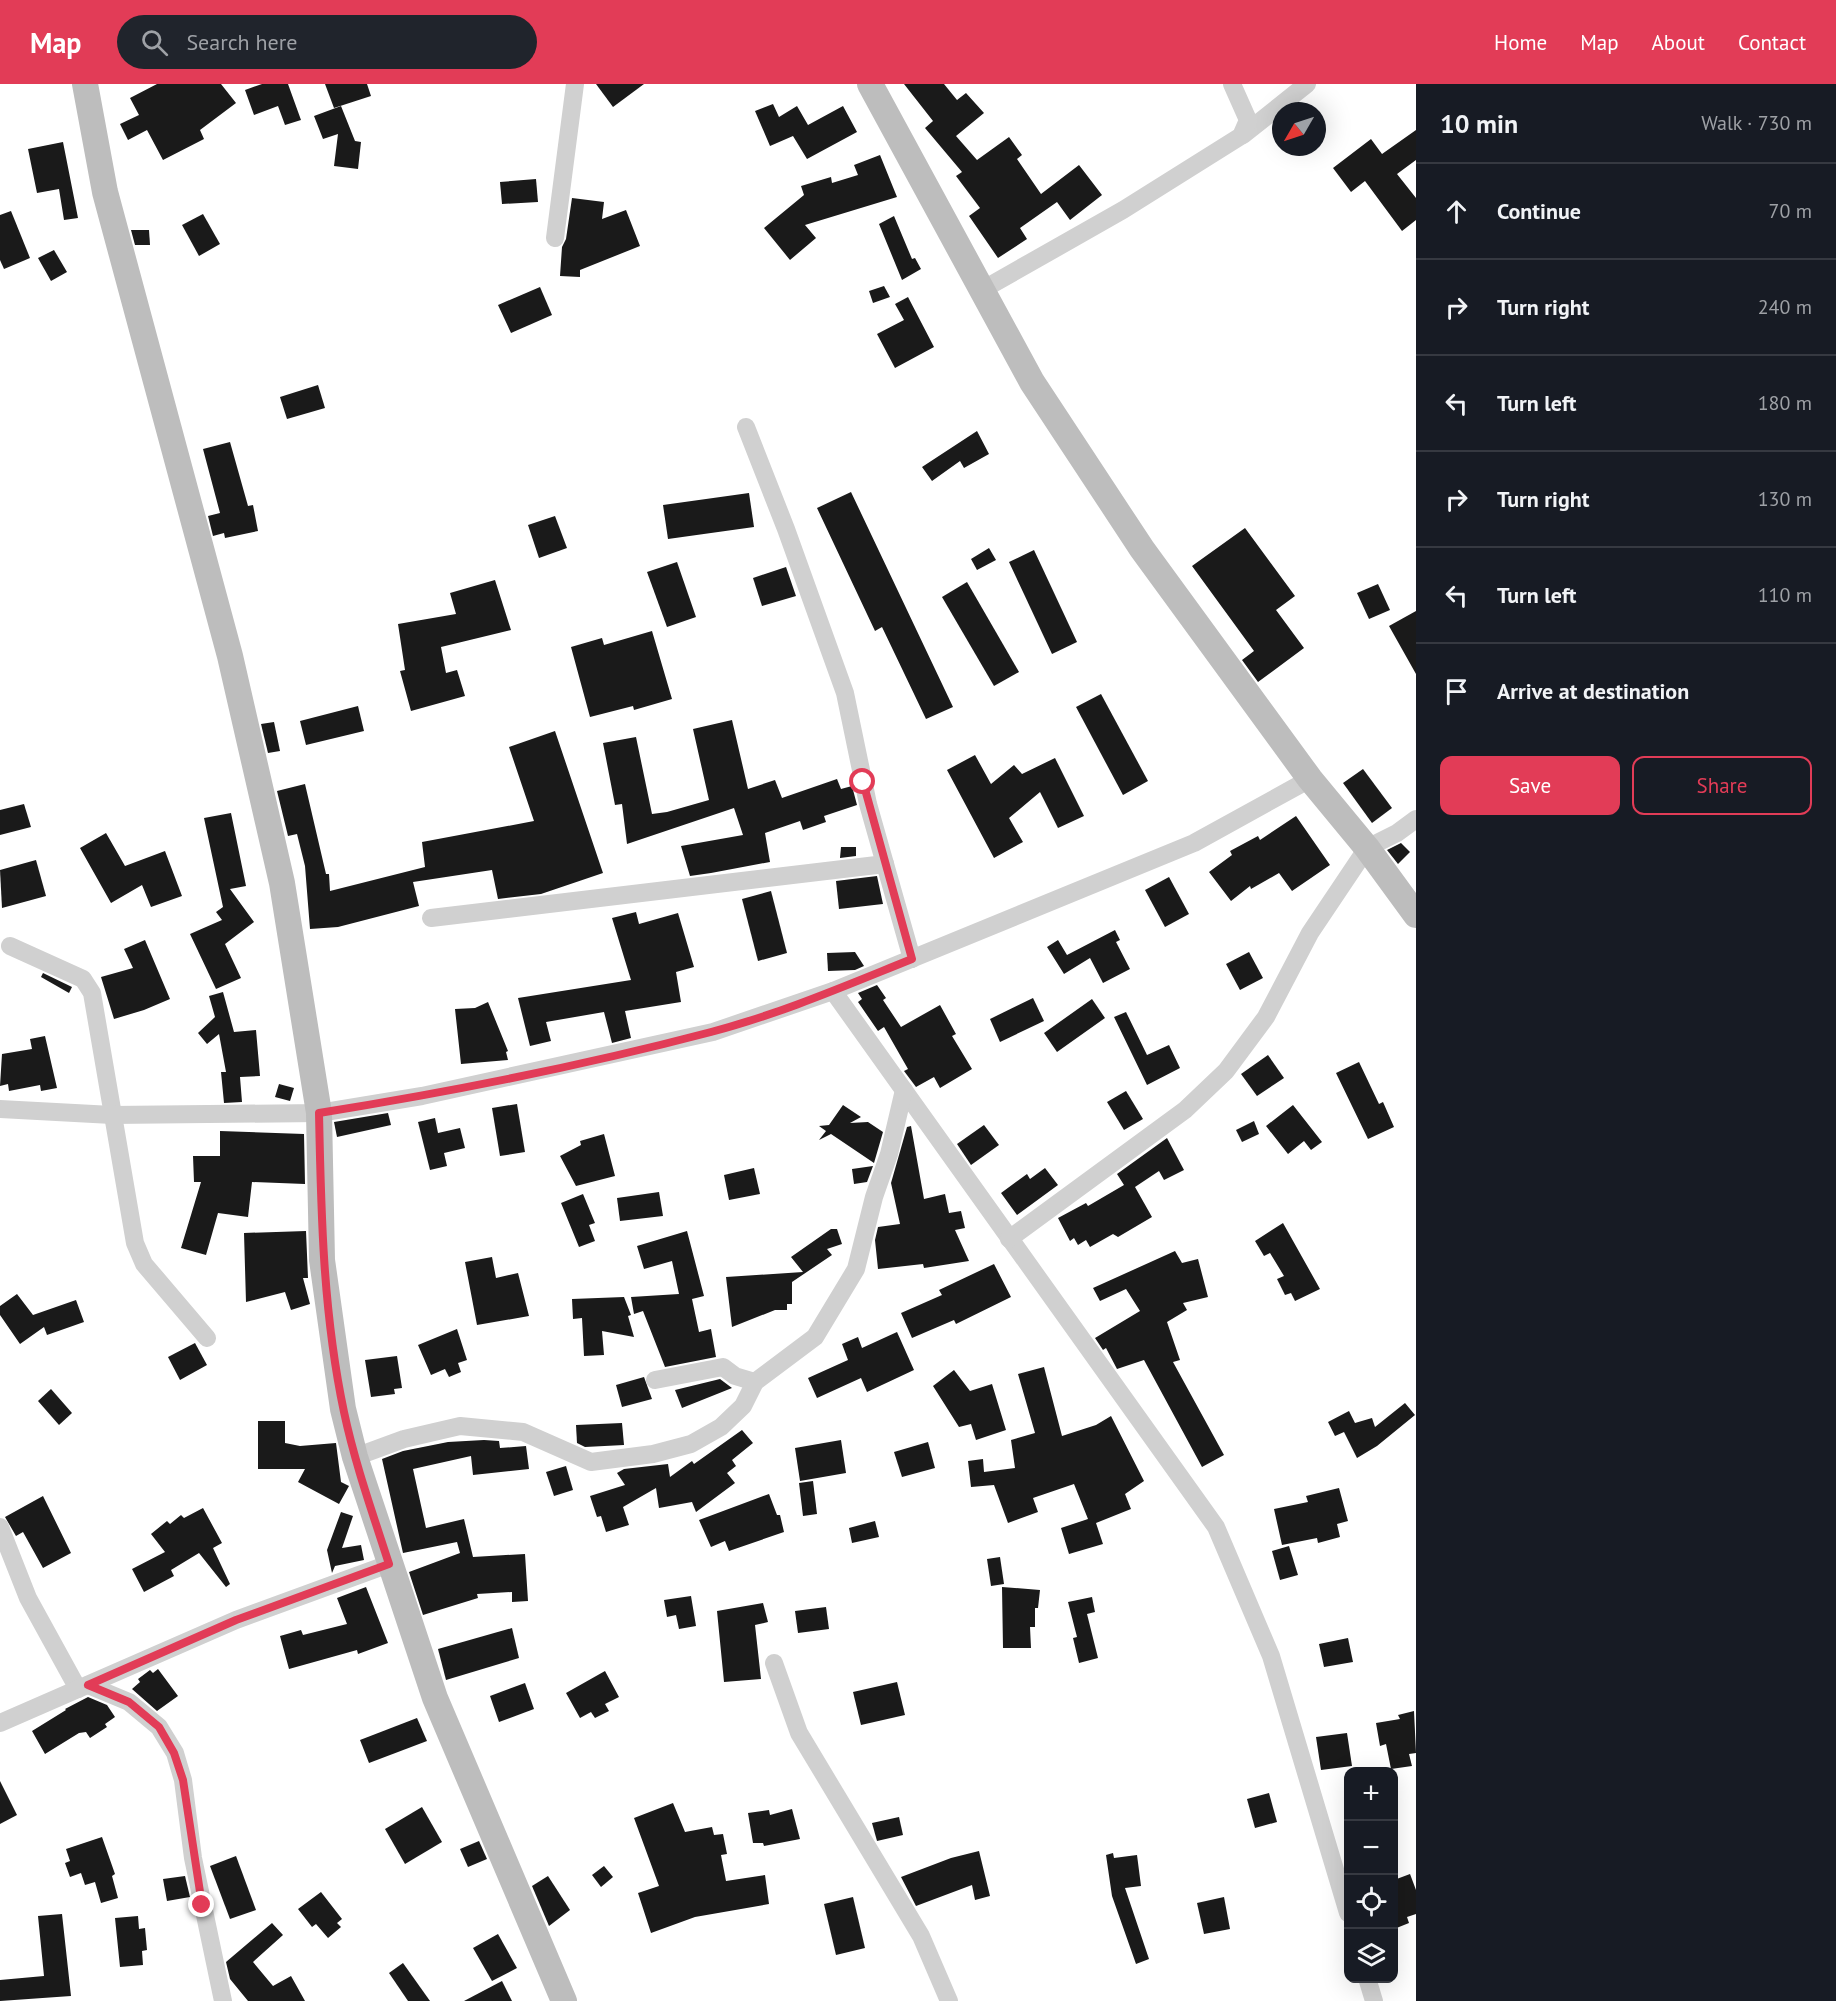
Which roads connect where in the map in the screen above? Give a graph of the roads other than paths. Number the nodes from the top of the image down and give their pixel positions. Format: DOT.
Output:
graph roads {
  1 [pos="84,84"];
  2 [pos="575,84"];
  3 [pos="870,84"];
  4 [pos="1232,84"];
  5 [pos="1307,84"];
  6 [pos="1241,136"];
  7 [pos="555,238"];
  8 [pos="982,290"];
  9 [pos="746,427"];
  10 [pos="1310,779"];
  11 [pos="1416,819"];
  12 [pos="1367,848"];
  13 [pos="885,864"];
  14 [pos="1416,915"];
  15 [pos="431,918"];
  16 [pos="10,946"];
  17 [pos="912,959"];
  18 [pos="833,991"];
  19 [pos="904,1090"];
  20 [pos="0,1109"];
  21 [pos="319,1113"];
  22 [pos="112,1115"];
  23 [pos="1009,1239"];
  24 [pos="207,1338"];
  25 [pos="655,1380"];
  26 [pos="755,1382"];
  27 [pos="354,1457"];
  28 [pos="0,1527"];
  29 [pos="5,1555"];
  30 [pos="389,1564"];
  31 [pos="774,1663"];
  32 [pos="83,1687"];
  33 [pos="0,1722"];
  34 [pos="1344,1900"];
  35 [pos="1369,1983"];
  36 [pos="223,2001"];
  37 [pos="564,2001"];
  38 [pos="950,2001"];
  39 [pos="1374,2001"];
  1 -- 21 [label="street"];
  2 -- 7 [label="street"];
  3 -- 8 [label="street"];
  4 -- 6 [label="street"];
  5 -- 6 [label="street"];
  6 -- 8 [label="street"];
  8 -- 10 [label="street"];
  9 -- 13 [label="street"];
  10 -- 12 [label="street"];
  10 -- 17 [label="street"];
  11 -- 12 [label="street"];
  12 -- 14 [label="street"];
  12 -- 23 [label="street"];
  13 -- 15 [label="street"];
  13 -- 17 [label="street"];
  16 -- 22 [label="street"];
  17 -- 18 [label="street"];
  18 -- 19 [label="street"];
  18 -- 21 [label="street"];
  19 -- 23 [label="street"];
  19 -- 26 [label="street"];
  20 -- 22 [label="street"];
  21 -- 22 [label="street"];
  21 -- 27 [label="street"];
  22 -- 24 [label="street"];
  23 -- 34 [label="street"];
  25 -- 26 [label="street"];
  26 -- 27 [label="street"];
  27 -- 30 [label="street"];
  28 -- 29 [label="street"];
  29 -- 32 [label="street"];
  30 -- 32 [label="street"];
  30 -- 37 [label="street"];
  31 -- 38 [label="street"];
  32 -- 33 [label="street"];
  32 -- 36 [label="street"];
  35 -- 39 [label="street"];
}
